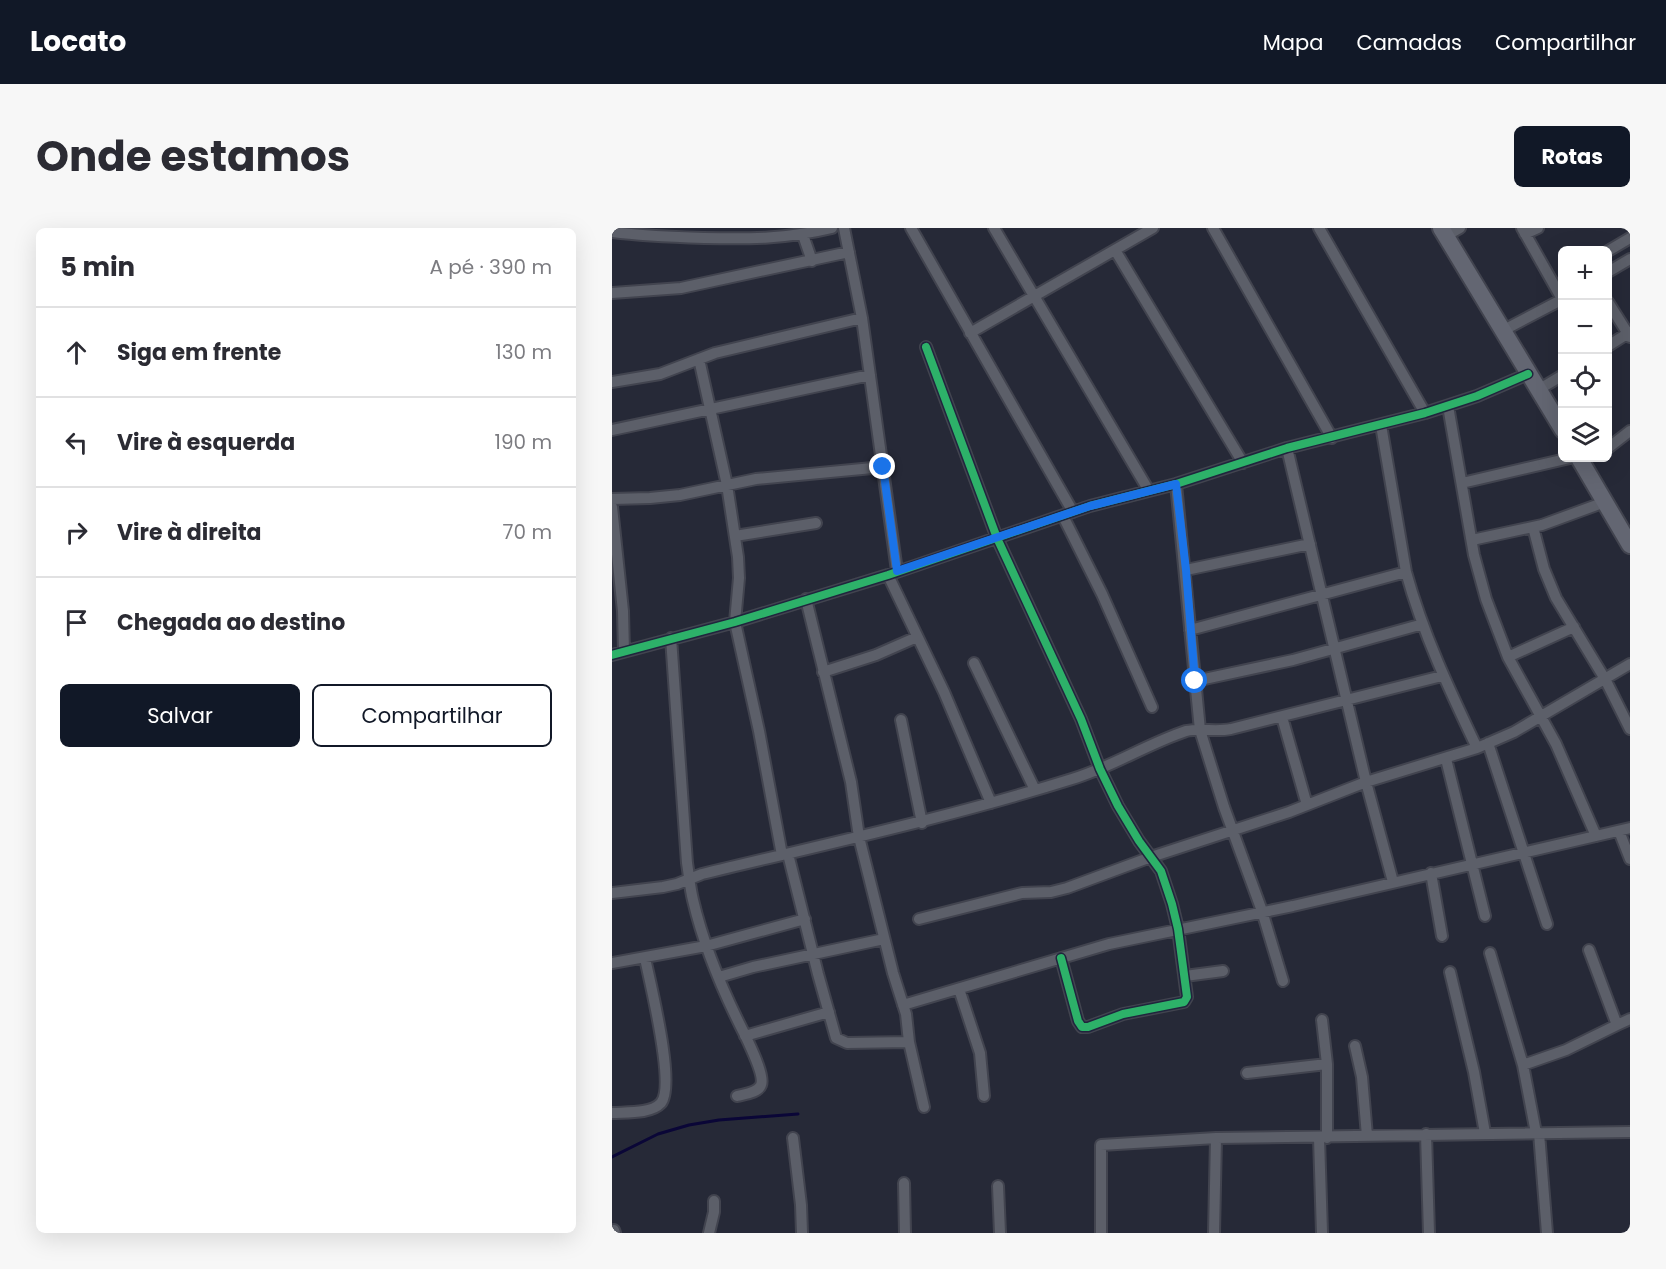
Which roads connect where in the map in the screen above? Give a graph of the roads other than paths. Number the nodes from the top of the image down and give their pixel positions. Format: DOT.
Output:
graph roads {
  1 [pos="832,228"];
  2 [pos="843,228"];
  3 [pos="911,228"];
  4 [pos="994,228"];
  5 [pos="1153,228"];
  6 [pos="1213,228"];
  7 [pos="1319,228"];
  8 [pos="1538,228"];
  9 [pos="1449,231"];
  10 [pos="1523,231"];
  11 [pos="612,232"];
  12 [pos="778,233"];
  13 [pos="802,235"];
  14 [pos="1630,238"];
  15 [pos="1612,249"];
  16 [pos="1115,250"];
  17 [pos="849,252"];
  18 [pos="1630,259"];
  19 [pos="812,261"];
  20 [pos="1612,270"];
  21 [pos="1558,280"];
  22 [pos="612,292"];
  23 [pos="1034,297"];
  24 [pos="1560,300"];
  25 [pos="1612,308"];
  26 [pos="862,318"];
  27 [pos="1502,331"];
  28 [pos="970,333"];
  29 [pos="1629,334"];
  30 [pos="1612,344"];
  31 [pos="926,347"];
  32 [pos="699,359"];
  33 [pos="1528,374"];
  34 [pos="870,375"];
  35 [pos="1558,378"];
  36 [pos="612,382"];
  37 [pos="1538,390"];
  38 [pos="1448,406"];
  39 [pos="711,408"];
  40 [pos="1425,413"];
  41 [pos="1558,422"];
  42 [pos="1381,425"];
  43 [pos="612,430"];
  44 [pos="1630,431"];
  45 [pos="1332,438"];
  46 [pos="1612,445"];
  47 [pos="1287,448"];
  48 [pos="1567,462"];
  49 [pos="1584,462"];
  50 [pos="1243,463"];
  51 [pos="883,467"];
  52 [pos="1462,483"];
  53 [pos="1176,484"];
  54 [pos="727,485"];
  55 [pos="1149,491"];
  56 [pos="612,500"];
  57 [pos="1605,502"];
  58 [pos="612,507"];
  59 [pos="1068,514"];
  60 [pos="816,523"];
  61 [pos="1533,527"];
  62 [pos="735,536"];
  63 [pos="997,537"];
  64 [pos="1472,540"];
  65 [pos="1310,544"];
  66 [pos="1630,545"];
  67 [pos="616,562"];
  68 [pos="1186,570"];
  69 [pos="1406,572"];
  70 [pos="892,573"];
  71 [pos="1322,595"];
  72 [pos="806,599"];
  73 [pos="735,622"];
  74 [pos="1423,624"];
  75 [pos="1574,627"];
  76 [pos="1190,630"];
  77 [pos="917,637"];
  78 [pos="671,638"];
  79 [pos="1335,649"];
  80 [pos="624,652"];
  81 [pos="612,655"];
  82 [pos="1508,657"];
  83 [pos="974,663"];
  84 [pos="1630,664"];
  85 [pos="823,672"];
  86 [pos="1442,676"];
  87 [pos="1605,679"];
  88 [pos="1195,681"];
  89 [pos="1347,700"];
  90 [pos="1152,707"];
  91 [pos="1282,717"];
  92 [pos="1541,717"];
  93 [pos="901,720"];
  94 [pos="1630,729"];
  95 [pos="1200,730"];
  96 [pos="1483,746"];
  97 [pos="1446,759"];
  98 [pos="1100,769"];
  99 [pos="1366,782"];
  100 [pos="1035,790"];
  101 [pos="991,803"];
  102 [pos="1307,805"];
  103 [pos="922,823"];
  104 [pos="1625,830"];
  105 [pos="1234,831"];
  106 [pos="1596,836"];
  107 [pos="859,837"];
  108 [pos="1524,852"];
  109 [pos="785,855"];
  110 [pos="1151,857"];
  111 [pos="1630,859"];
  112 [pos="1472,865"];
  113 [pos="1431,873"];
  114 [pos="690,879"];
  115 [pos="1394,882"];
  116 [pos="612,893"];
  117 [pos="1262,912"];
  118 [pos="1485,916"];
  119 [pos="805,919"];
  120 [pos="919,919"];
  121 [pos="1547,924"];
  122 [pos="1178,929"];
  123 [pos="1442,936"];
  124 [pos="884,939"];
  125 [pos="706,946"];
  126 [pos="1590,950"];
  127 [pos="1490,953"];
  128 [pos="814,955"];
  129 [pos="645,958"];
  130 [pos="1061,958"];
  131 [pos="612,963"];
  132 [pos="1223,971"];
  133 [pos="1450,972"];
  134 [pos="1185,976"];
  135 [pos="719,977"];
  136 [pos="1283,981"];
  137 [pos="959,988"];
  138 [pos="903,1005"];
  139 [pos="829,1012"];
  140 [pos="1630,1019"];
  141 [pos="1322,1020"];
  142 [pos="1617,1025"];
  143 [pos="745,1036"];
  144 [pos="909,1042"];
  145 [pos="1355,1046"];
  146 [pos="1327,1064"];
  147 [pos="1523,1065"];
  148 [pos="1247,1073"];
  149 [pos="737,1096"];
  150 [pos="984,1096"];
  151 [pos="924,1107"];
  152 [pos="612,1113"];
  153 [pos="1630,1132"];
  154 [pos="1485,1133"];
  155 [pos="1538,1133"];
  156 [pos="1426,1134"];
  157 [pos="1367,1136"];
  158 [pos="793,1138"];
  159 [pos="1216,1138"];
  160 [pos="1323,1138"];
  161 [pos="904,1183"];
  162 [pos="998,1186"];
  163 [pos="714,1201"];
  164 [pos="709,1233"];
  165 [pos="802,1233"];
  166 [pos="905,1233"];
  167 [pos="999,1233"];
  168 [pos="1101,1233"];
  169 [pos="1214,1233"];
  170 [pos="1322,1233"];
  171 [pos="1429,1233"];
  172 [pos="1547,1233"];
  1 -- 13 [label="street"];
  2 -- 17 [label="street"];
  3 -- 28 [label="street"];
  4 -- 23 [label="street"];
  5 -- 16 [label="street"];
  6 -- 45 [label="street"];
  7 -- 40 [label="street"];
  8 -- 10 [label="street"];
  9 -- 27 [label="main road"];
  10 -- 21 [label="street"];
  11 -- 12 [label="street"];
  12 -- 13 [label="street"];
  13 -- 19 [label="street"];
  14 -- 15 [label="street"];
  16 -- 23 [label="street"];
  16 -- 50 [label="street"];
  17 -- 19 [label="street"];
  17 -- 26 [label="street"];
  18 -- 20 [label="street"];
  19 -- 22 [label="street"];
  23 -- 28 [label="street"];
  23 -- 55 [label="street"];
  24 -- 27 [label="street"];
  25 -- 29 [label="street"];
  26 -- 32 [label="street"];
  26 -- 34 [label="street"];
  27 -- 33 [label="main road"];
  28 -- 59 [label="street"];
  29 -- 30 [label="street"];
  31 -- 63 [label="street"];
  32 -- 36 [label="street"];
  32 -- 39 [label="street"];
  33 -- 37 [label="main road"];
  33 -- 38 [label="street"];
  34 -- 39 [label="street"];
  34 -- 51 [label="street"];
  35 -- 37 [label="street"];
  37 -- 41 [label="main road"];
  38 -- 40 [label="street"];
  38 -- 52 [label="street"];
  39 -- 43 [label="street"];
  39 -- 54 [label="street"];
  40 -- 42 [label="street"];
  42 -- 45 [label="street"];
  42 -- 69 [label="street"];
  44 -- 46 [label="street"];
  45 -- 47 [label="street"];
  47 -- 50 [label="street"];
  47 -- 65 [label="street"];
  48 -- 52 [label="street"];
  49 -- 57 [label="main road"];
  50 -- 53 [label="street"];
  51 -- 54 [label="street"];
  51 -- 70 [label="street"];
  52 -- 64 [label="street"];
  53 -- 55 [label="street"];
  53 -- 68 [label="street"];
  54 -- 56 [label="street"];
  54 -- 62 [label="street"];
  55 -- 59 [label="street"];
  57 -- 61 [label="street"];
  57 -- 66 [label="main road"];
  58 -- 67 [label="street"];
  59 -- 63 [label="street"];
  59 -- 90 [label="street"];
  60 -- 62 [label="street"];
  61 -- 64 [label="street"];
  61 -- 75 [label="street"];
  62 -- 73 [label="street"];
  63 -- 70 [label="street"];
  63 -- 98 [label="street"];
  64 -- 82 [label="street"];
  65 -- 68 [label="street"];
  65 -- 71 [label="street"];
  67 -- 80 [label="street"];
  68 -- 76 [label="street"];
  69 -- 71 [label="street"];
  69 -- 74 [label="street"];
  70 -- 72 [label="street"];
  70 -- 77 [label="street"];
  71 -- 76 [label="street"];
  71 -- 79 [label="street"];
  72 -- 73 [label="street"];
  72 -- 85 [label="street"];
  73 -- 78 [label="street"];
  73 -- 109 [label="street"];
  74 -- 79 [label="street"];
  74 -- 86 [label="street"];
  75 -- 82 [label="street"];
  75 -- 87 [label="street"];
  76 -- 88 [label="street"];
  77 -- 85 [label="street"];
  77 -- 101 [label="street"];
  78 -- 80 [label="street"];
  78 -- 114 [label="street"];
  79 -- 88 [label="street"];
  79 -- 89 [label="street"];
  80 -- 81 [label="street"];
  82 -- 92 [label="street"];
  83 -- 100 [label="street"];
  84 -- 87 [label="street"];
  85 -- 107 [label="street"];
  86 -- 89 [label="street"];
  86 -- 96 [label="street"];
  87 -- 92 [label="street"];
  87 -- 94 [label="street"];
  88 -- 95 [label="street"];
  89 -- 91 [label="street"];
  89 -- 99 [label="street"];
  91 -- 95 [label="street"];
  91 -- 102 [label="street"];
  92 -- 96 [label="street"];
  92 -- 106 [label="street"];
  93 -- 103 [label="street"];
  95 -- 98 [label="street"];
  95 -- 105 [label="street"];
  96 -- 97 [label="street"];
  96 -- 108 [label="street"];
  97 -- 99 [label="street"];
  97 -- 112 [label="street"];
  98 -- 100 [label="street"];
  98 -- 110 [label="street"];
  99 -- 102 [label="street"];
  99 -- 115 [label="street"];
  100 -- 101 [label="street"];
  101 -- 103 [label="street"];
  102 -- 105 [label="street"];
  103 -- 107 [label="street"];
  104 -- 106 [label="street"];
  104 -- 111 [label="street"];
  105 -- 110 [label="street"];
  105 -- 117 [label="street"];
  106 -- 108 [label="street"];
  107 -- 109 [label="street"];
  107 -- 124 [label="street"];
  108 -- 112 [label="street"];
  108 -- 121 [label="street"];
  109 -- 114 [label="street"];
  109 -- 119 [label="street"];
  110 -- 120 [label="street"];
  110 -- 122 [label="street"];
  112 -- 113 [label="street"];
  112 -- 118 [label="street"];
  113 -- 115 [label="street"];
  113 -- 123 [label="street"];
  114 -- 116 [label="street"];
  114 -- 125 [label="street"];
  115 -- 117 [label="street"];
  117 -- 122 [label="street"];
  117 -- 136 [label="street"];
  119 -- 125 [label="street"];
  119 -- 128 [label="street"];
  122 -- 130 [label="street"];
  122 -- 134 [label="street"];
  124 -- 128 [label="street"];
  124 -- 138 [label="street"];
  125 -- 129 [label="street"];
  125 -- 135 [label="street"];
  126 -- 142 [label="street"];
  127 -- 147 [label="street"];
  128 -- 135 [label="street"];
  128 -- 139 [label="street"];
  129 -- 131 [label="street"];
  129 -- 152 [label="street"];
  130 -- 134 [label="street"];
  130 -- 137 [label="street"];
  132 -- 134 [label="street"];
  133 -- 154 [label="street"];
  135 -- 143 [label="street"];
  137 -- 138 [label="street"];
  137 -- 150 [label="street"];
  138 -- 144 [label="street"];
  139 -- 143 [label="street"];
  139 -- 144 [label="street"];
  140 -- 142 [label="street"];
  141 -- 146 [label="street"];
  142 -- 147 [label="street"];
  143 -- 149 [label="street"];
  144 -- 151 [label="street"];
  145 -- 157 [label="street"];
  146 -- 148 [label="street"];
  146 -- 160 [label="street"];
  147 -- 155 [label="street"];
  153 -- 155 [label="street"];
  154 -- 155 [label="street"];
  154 -- 156 [label="street"];
  155 -- 172 [label="street"];
  156 -- 157 [label="street"];
  156 -- 171 [label="street"];
  157 -- 160 [label="street"];
  158 -- 165 [label="street"];
  159 -- 160 [label="street"];
  159 -- 168 [label="street"];
  159 -- 169 [label="street"];
  160 -- 170 [label="street"];
  161 -- 166 [label="street"];
  162 -- 167 [label="street"];
  163 -- 164 [label="street"];
}
